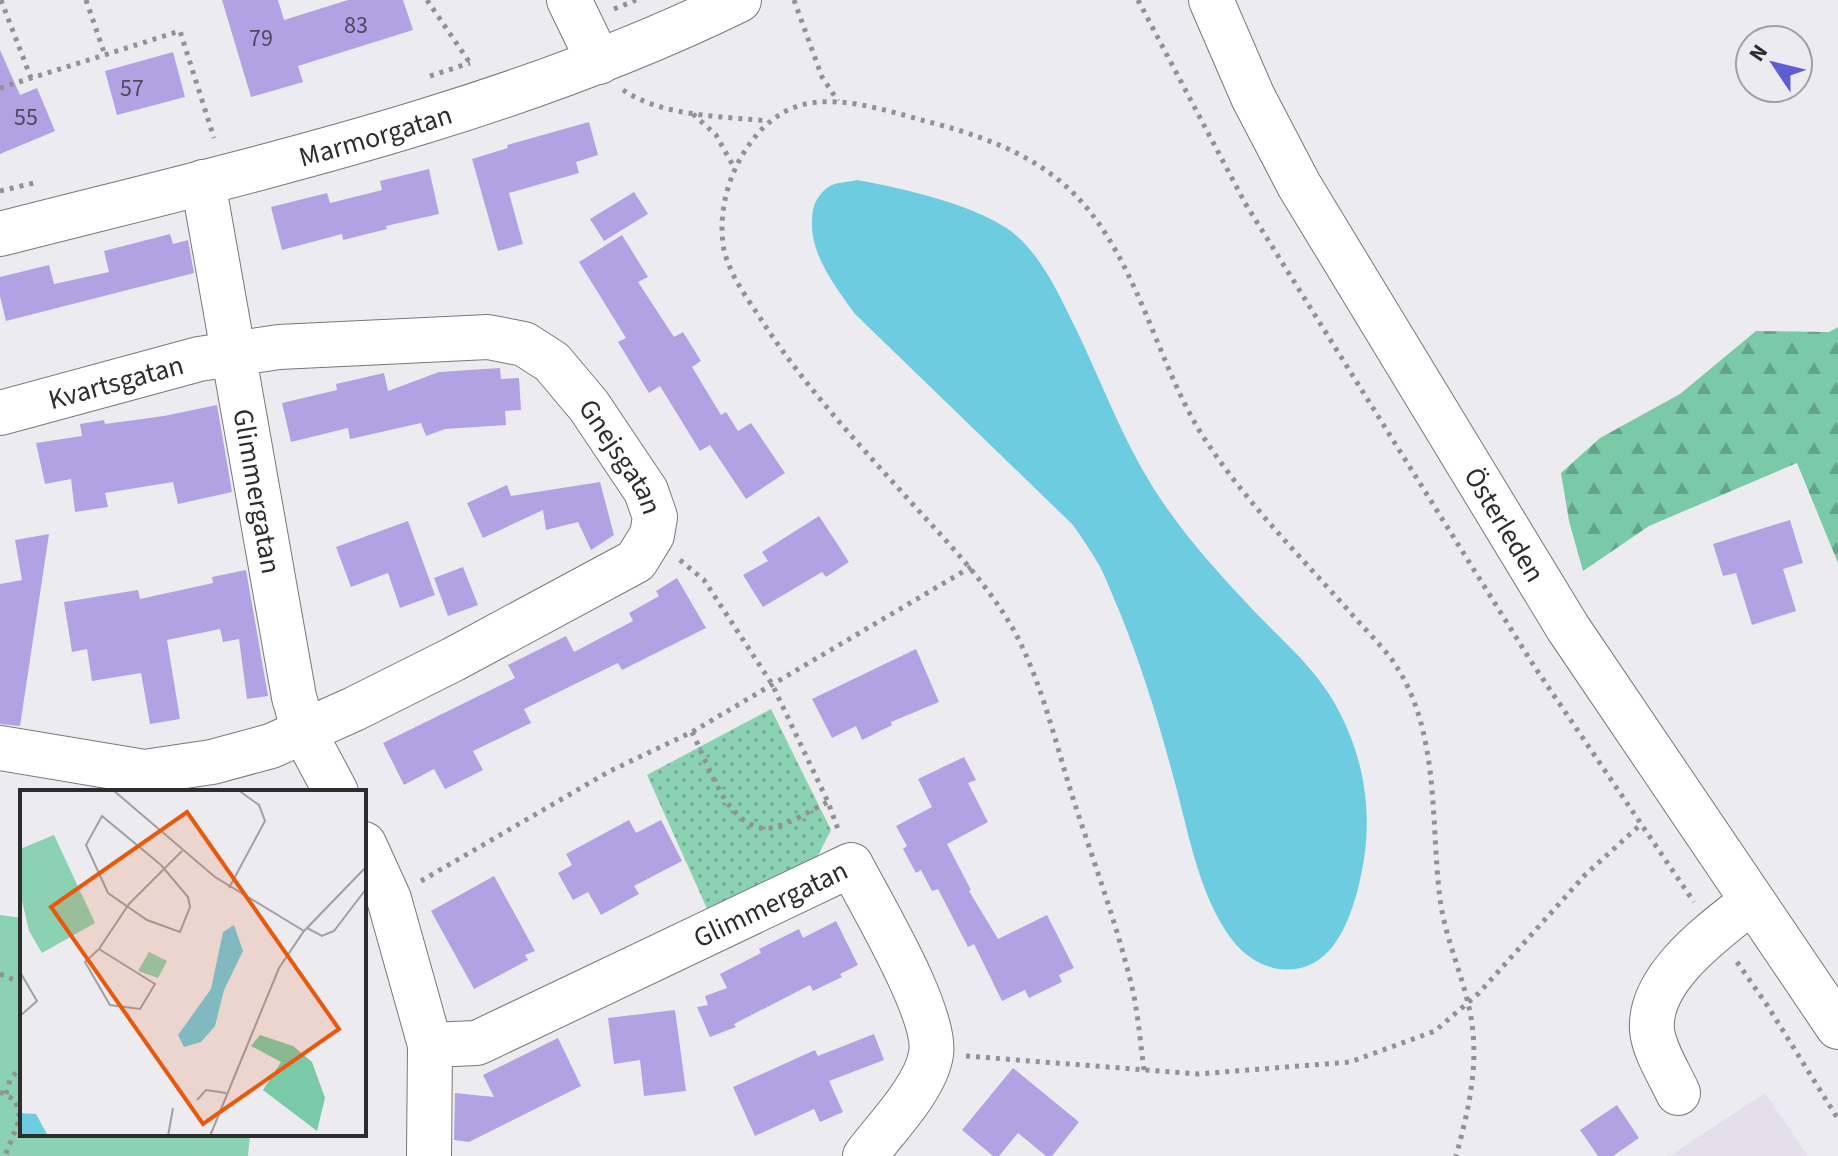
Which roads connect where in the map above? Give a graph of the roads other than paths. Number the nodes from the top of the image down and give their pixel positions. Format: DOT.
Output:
graph roads {
  1 [pos="739,0"];
  2 [pos="1211,0"];
  3 [pos="575,11"];
  4 [pos="599,62"];
  5 [pos="202,162"];
  6 [pos="0,234"];
  7 [pos="233,355"];
  8 [pos="0,413"];
  9 [pos="304,732"];
  10 [pos="0,748"];
  11 [pos="335,790"];
  12 [pos="366,848"];
  13 [pos="1752,901"];
  14 [pos="1838,1027"];
  15 [pos="430,1045"];
  16 [pos="1678,1093"];
  17 [pos="429,1156"];
  18 [pos="865,1156"];
  1 -- 4 [label="street, Marmorgatan"];
  2 -- 13 [label="street, Österleden"];
  3 -- 4 [label="street"];
  4 -- 5 [label="street, Marmorgatan"];
  5 -- 6 [label="street, Marmorgatan"];
  5 -- 7 [label="street, Glimmergatan"];
  7 -- 8 [label="street, Kvartsgatan"];
  7 -- 9 [label="street, Glimmergatan"];
  7 -- 9 [label="street, Gnejsgatan"];
  9 -- 10 [label="street"];
  9 -- 11 [label="street, Glimmergatan"];
  12 -- 15 [label="street"];
  13 -- 14 [label="street, Österleden"];
  13 -- 16 [label="street"];
  15 -- 17 [label="street"];
  15 -- 18 [label="street, Glimmergatan"];
}
